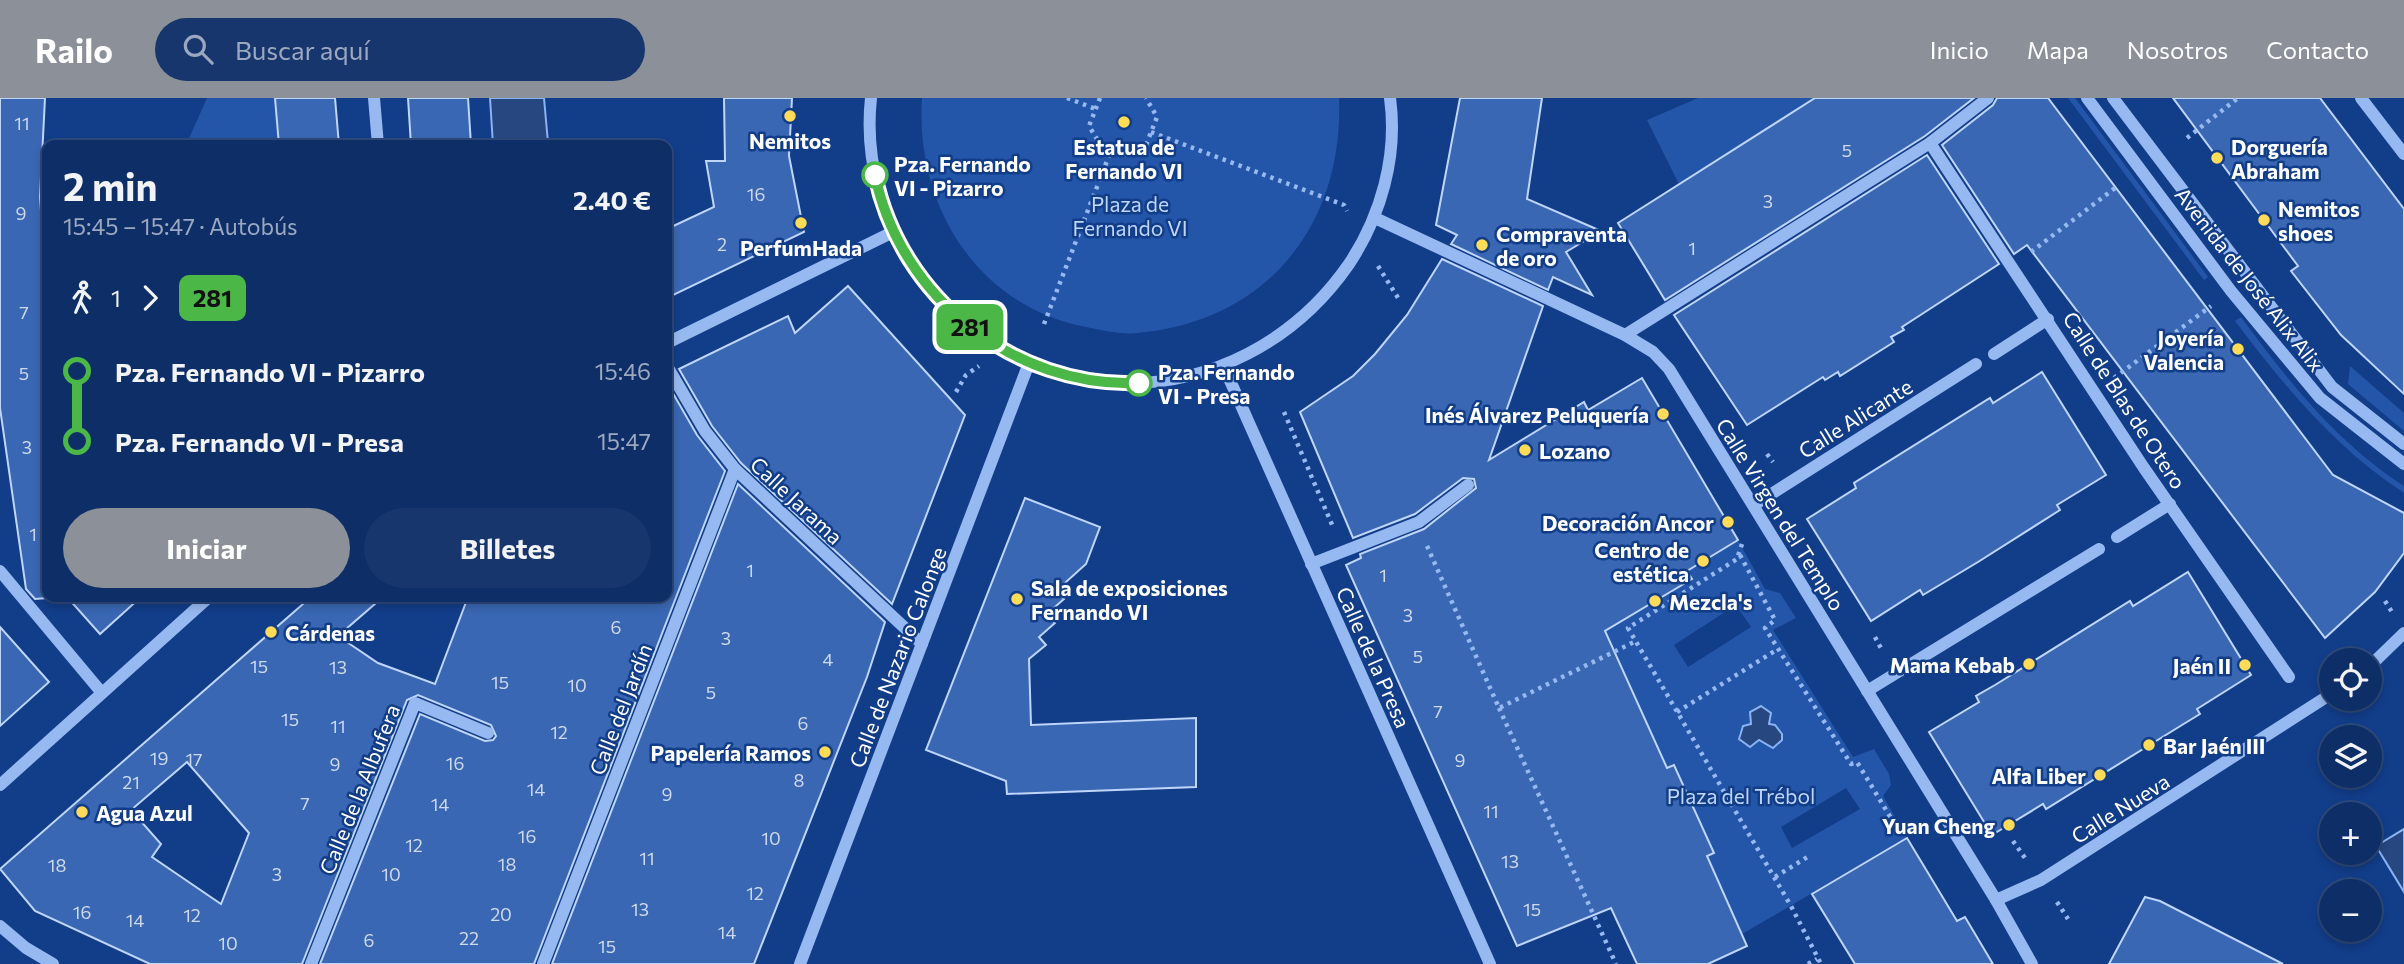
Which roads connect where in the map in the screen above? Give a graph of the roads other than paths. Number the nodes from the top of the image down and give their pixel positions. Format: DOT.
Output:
graph roads {
  1 [pos="374,98"];
  2 [pos="872,98"];
  3 [pos="1391,98"];
  4 [pos="1988,98"];
  5 [pos="2087,98"];
  6 [pos="2113,98"];
  7 [pos="2361,98"];
  8 [pos="378,140"];
  9 [pos="1930,143"];
  10 [pos="2404,154"];
  11 [pos="1375,218"];
  12 [pos="893,232"];
  13 [pos="2048,319"];
  14 [pos="1625,335"];
  15 [pos="672,341"];
  16 [pos="1994,354"];
  17 [pos="1028,363"];
  18 [pos="1976,364"];
  19 [pos="1224,367"];
  20 [pos="672,375"];
  21 [pos="2404,444"];
  22 [pos="2404,464"];
  23 [pos="735,469"];
  24 [pos="1468,485"];
  25 [pos="2170,504"];
  26 [pos="1754,506"];
  27 [pos="2117,537"];
  28 [pos="2099,549"];
  29 [pos="1311,564"];
  30 [pos="0,571"];
  31 [pos="203,602"];
  32 [pos="2404,633"];
  33 [pos="922,644"];
  34 [pos="2404,646"];
  35 [pos="2382,654"];
  36 [pos="2382,658"];
  37 [pos="2289,677"];
  38 [pos="1867,691"];
  39 [pos="102,693"];
  40 [pos="2319,702"];
  41 [pos="488,733"];
  42 [pos="0,785"];
  43 [pos="1996,901"];
  44 [pos="0,926"];
  45 [pos="53,964"];
  46 [pos="311,964"];
  47 [pos="542,964"];
  48 [pos="800,964"];
  49 [pos="1489,964"];
  50 [pos="2032,964"];
  1 -- 8 [label="street"];
  2 -- 12 [label="street"];
  3 -- 11 [label="street"];
  4 -- 9 [label="street"];
  5 -- 22 [label="street, Avenida de José Alix Alix"];
  6 -- 21 [label="street, Avenida de José Alix Alix"];
  7 -- 10 [label="street"];
  9 -- 13 [label="street, Calle de Blas de Otero"];
  9 -- 14 [label="street"];
  11 -- 14 [label="street, Calle Virgen del Templo"];
  11 -- 19 [label="street"];
  12 -- 15 [label="street"];
  12 -- 17 [label="street"];
  13 -- 16 [label="street"];
  13 -- 25 [label="street, Calle de Blas de Otero"];
  14 -- 26 [label="street, Calle Virgen del Templo"];
  17 -- 19 [label="street"];
  17 -- 33 [label="street, Calle de Nazario Calonge"];
  18 -- 26 [label="street, Calle Alicante"];
  19 -- 29 [label="street, Calle de la Presa"];
  20 -- 23 [label="street, Calle Jarama"];
  23 -- 33 [label="street, Calle Jarama"];
  23 -- 47 [label="street, Calle del Jardín"];
  24 -- 29 [label="street"];
  25 -- 27 [label="street"];
  25 -- 37 [label="street, Calle de Blas de Otero"];
  26 -- 38 [label="street, Calle Virgen del Templo"];
  28 -- 38 [label="street"];
  29 -- 49 [label="street, Calle de la Presa"];
  30 -- 39 [label="street"];
  31 -- 39 [label="street"];
  32 -- 35 [label="street"];
  33 -- 48 [label="street, Calle de Nazario Calonge"];
  34 -- 36 [label="street"];
  38 -- 43 [label="street, Calle Virgen del Templo"];
  39 -- 42 [label="street"];
  40 -- 43 [label="street, Calle Nueva"];
  41 -- 46 [label="street, Calle de la Albufera"];
  43 -- 50 [label="street, Calle Virgen del Templo"];
  44 -- 45 [label="street"];
}
